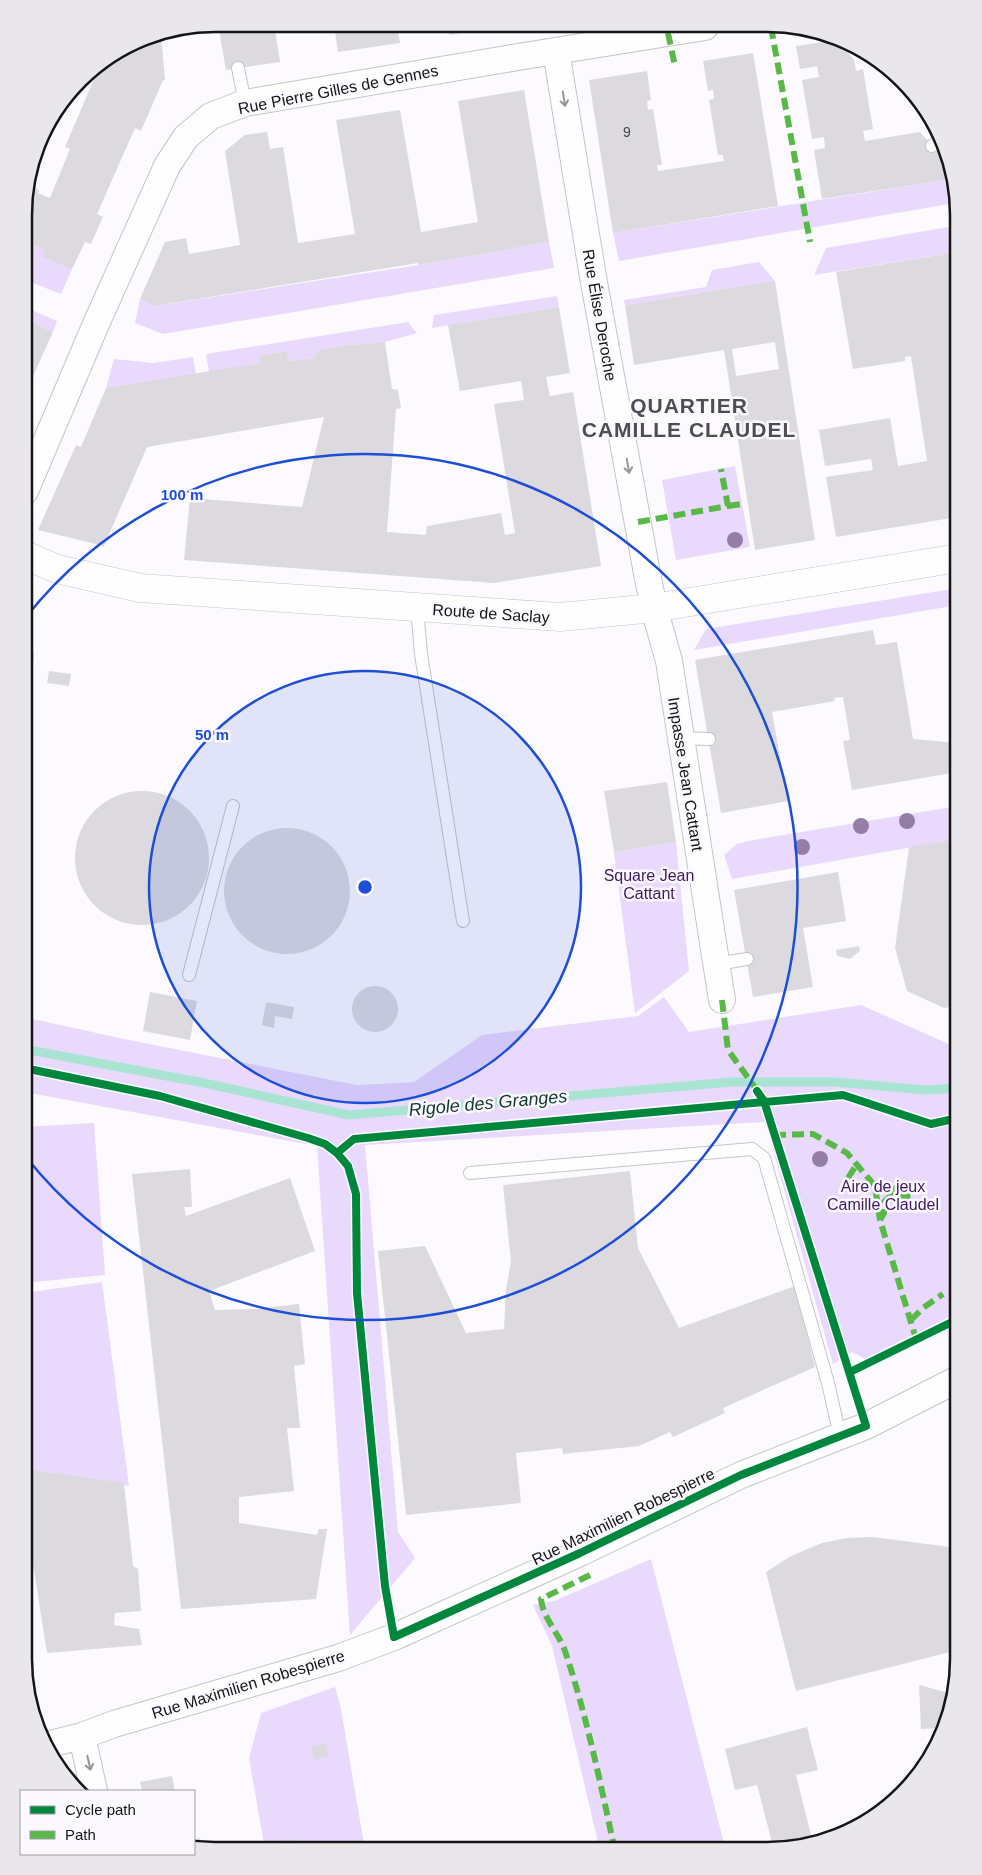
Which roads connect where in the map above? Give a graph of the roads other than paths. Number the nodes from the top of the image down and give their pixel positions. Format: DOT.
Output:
graph roads {
  1 [pos="674,32"];
  2 [pos="556,51"];
  3 [pos="238,68"];
  4 [pos="245,103"];
  5 [pos="32,475"];
  6 [pos="32,558"];
  7 [pos="950,559"];
  8 [pos="417,608"];
  9 [pos="654,608"];
  10 [pos="680,738"];
  11 [pos="709,739"];
  12 [pos="233,806"];
  13 [pos="464,921"];
  14 [pos="746,959"];
  15 [pos="717,964"];
  16 [pos="189,975"];
  17 [pos="722,1000"];
  18 [pos="470,1174"];
  19 [pos="950,1383"];
  20 [pos="840,1436"];
  21 [pos="82,1736"];
  22 [pos="53,1743"];
  23 [pos="94,1790"];
  1 -- 2 [label="street, Rue Pierre Gilles de Gennes"];
  2 -- 4 [label="street, Rue Pierre Gilles de Gennes"];
  2 -- 9 [label="street, Rue Élise Deroche, one-way"];
  3 -- 4 [label="lane"];
  4 -- 5 [label="street, Rue Pierre Gilles de Gennes"];
  6 -- 8 [label="main road, Route de Saclay"];
  7 -- 9 [label="main road, Route de Saclay"];
  8 -- 9 [label="main road, Route de Saclay"];
  8 -- 13 [label="lane"];
  9 -- 10 [label="street, Impasse Jean Cattant"];
  10 -- 11 [label="lane"];
  10 -- 15 [label="street, Impasse Jean Cattant"];
  12 -- 16 [label="lane"];
  14 -- 15 [label="lane"];
  15 -- 17 [label="street, Impasse Jean Cattant"];
  18 -- 20 [label="lane"];
  19 -- 20 [label="street, Rue Maximilien Robespierre"];
  20 -- 21 [label="street, Rue Maximilien Robespierre"];
  21 -- 22 [label="street, Rue Maximilien Robespierre"];
  21 -- 23 [label="street, one-way"];
}
